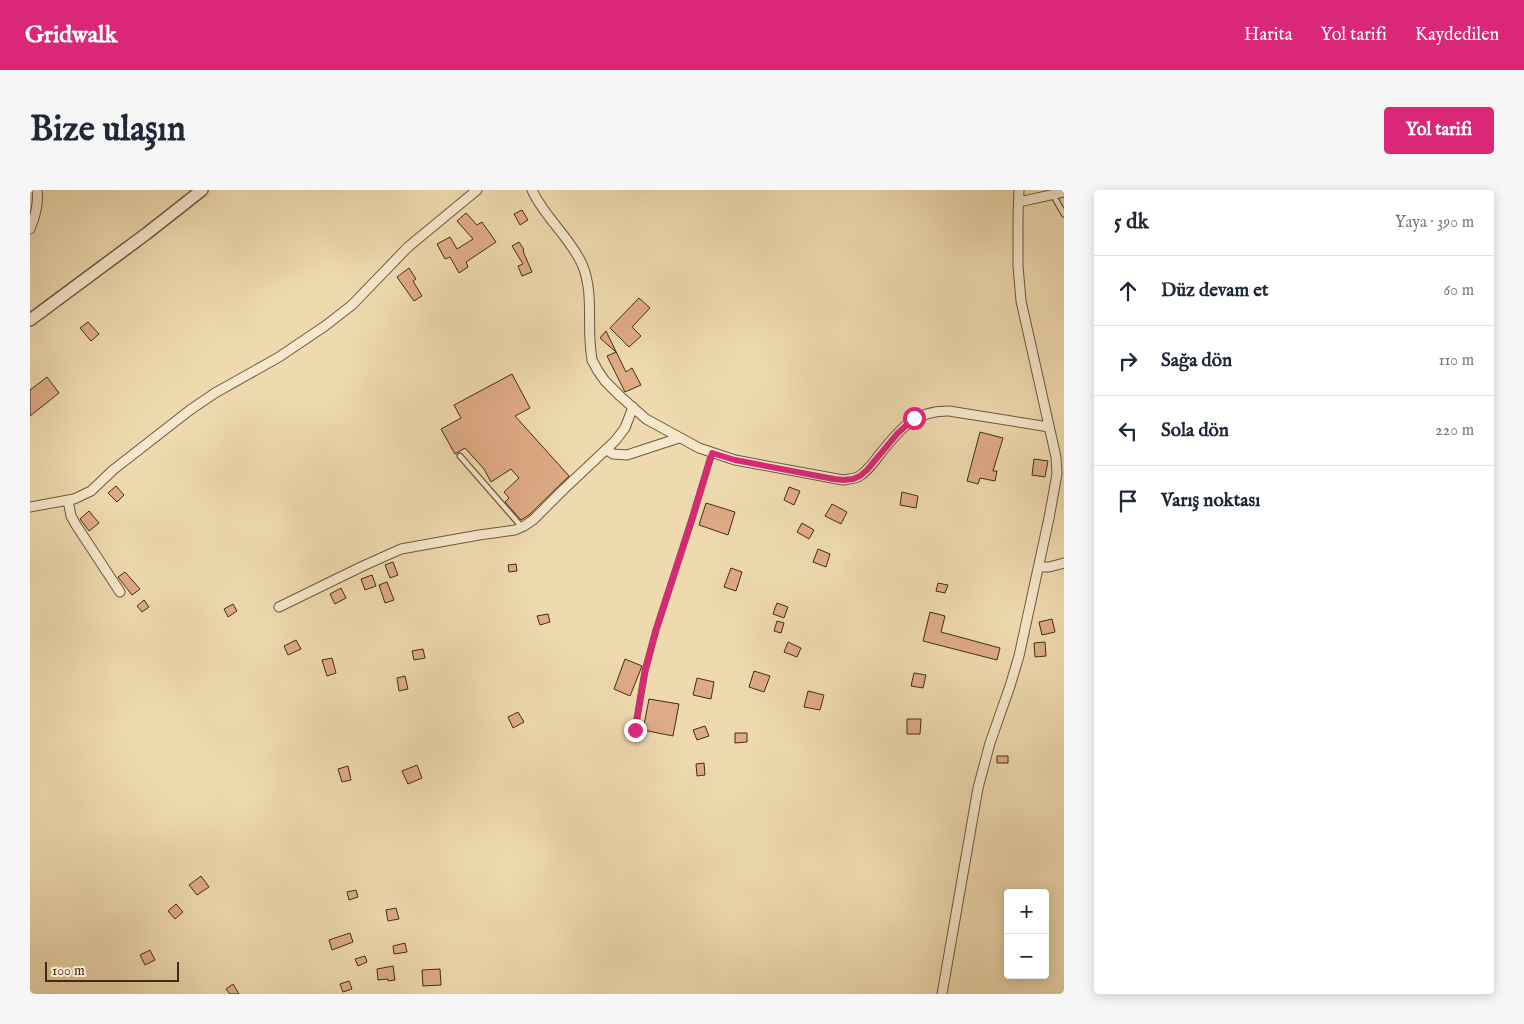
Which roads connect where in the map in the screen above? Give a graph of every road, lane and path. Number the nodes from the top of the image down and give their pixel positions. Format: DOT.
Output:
graph roads {
  1 [pos="37,190"];
  2 [pos="202,190"];
  3 [pos="477,190"];
  4 [pos="532,190"];
  5 [pos="1019,190"];
  6 [pos="1064,192"];
  7 [pos="1053,195"];
  8 [pos="1019,202"];
  9 [pos="1064,214"];
  10 [pos="30,229"];
  11 [pos="30,320"];
  12 [pos="633,407"];
  13 [pos="1049,427"];
  14 [pos="679,438"];
  15 [pos="606,449"];
  16 [pos="712,453"];
  17 [pos="460,456"];
  18 [pos="1060,459"];
  19 [pos="1053,494"];
  20 [pos="1064,495"];
  21 [pos="68,500"];
  22 [pos="30,506"];
  23 [pos="522,527"];
  24 [pos="1064,563"];
  25 [pos="1039,567"];
  26 [pos="120,592"];
  27 [pos="279,606"];
  28 [pos="635,730"];
  29 [pos="942,994"];
  1 -- 10 [label="street"];
  2 -- 11 [label="street"];
  3 -- 21 [label="street"];
  4 -- 12 [label="street"];
  5 -- 8 [label="street"];
  6 -- 7 [label="street"];
  7 -- 8 [label="street"];
  7 -- 9 [label="lane"];
  8 -- 13 [label="street"];
  12 -- 14 [label="street"];
  12 -- 15 [label="street"];
  13 -- 16 [label="street"];
  13 -- 18 [label="street"];
  14 -- 15 [label="street"];
  14 -- 16 [label="street"];
  15 -- 23 [label="street"];
  16 -- 28 [label="lane"];
  17 -- 23 [label="lane"];
  18 -- 19 [label="street"];
  19 -- 20 [label="street"];
  19 -- 25 [label="street"];
  21 -- 22 [label="street"];
  21 -- 26 [label="street"];
  23 -- 27 [label="street"];
  24 -- 25 [label="street"];
  25 -- 29 [label="street"];
}
